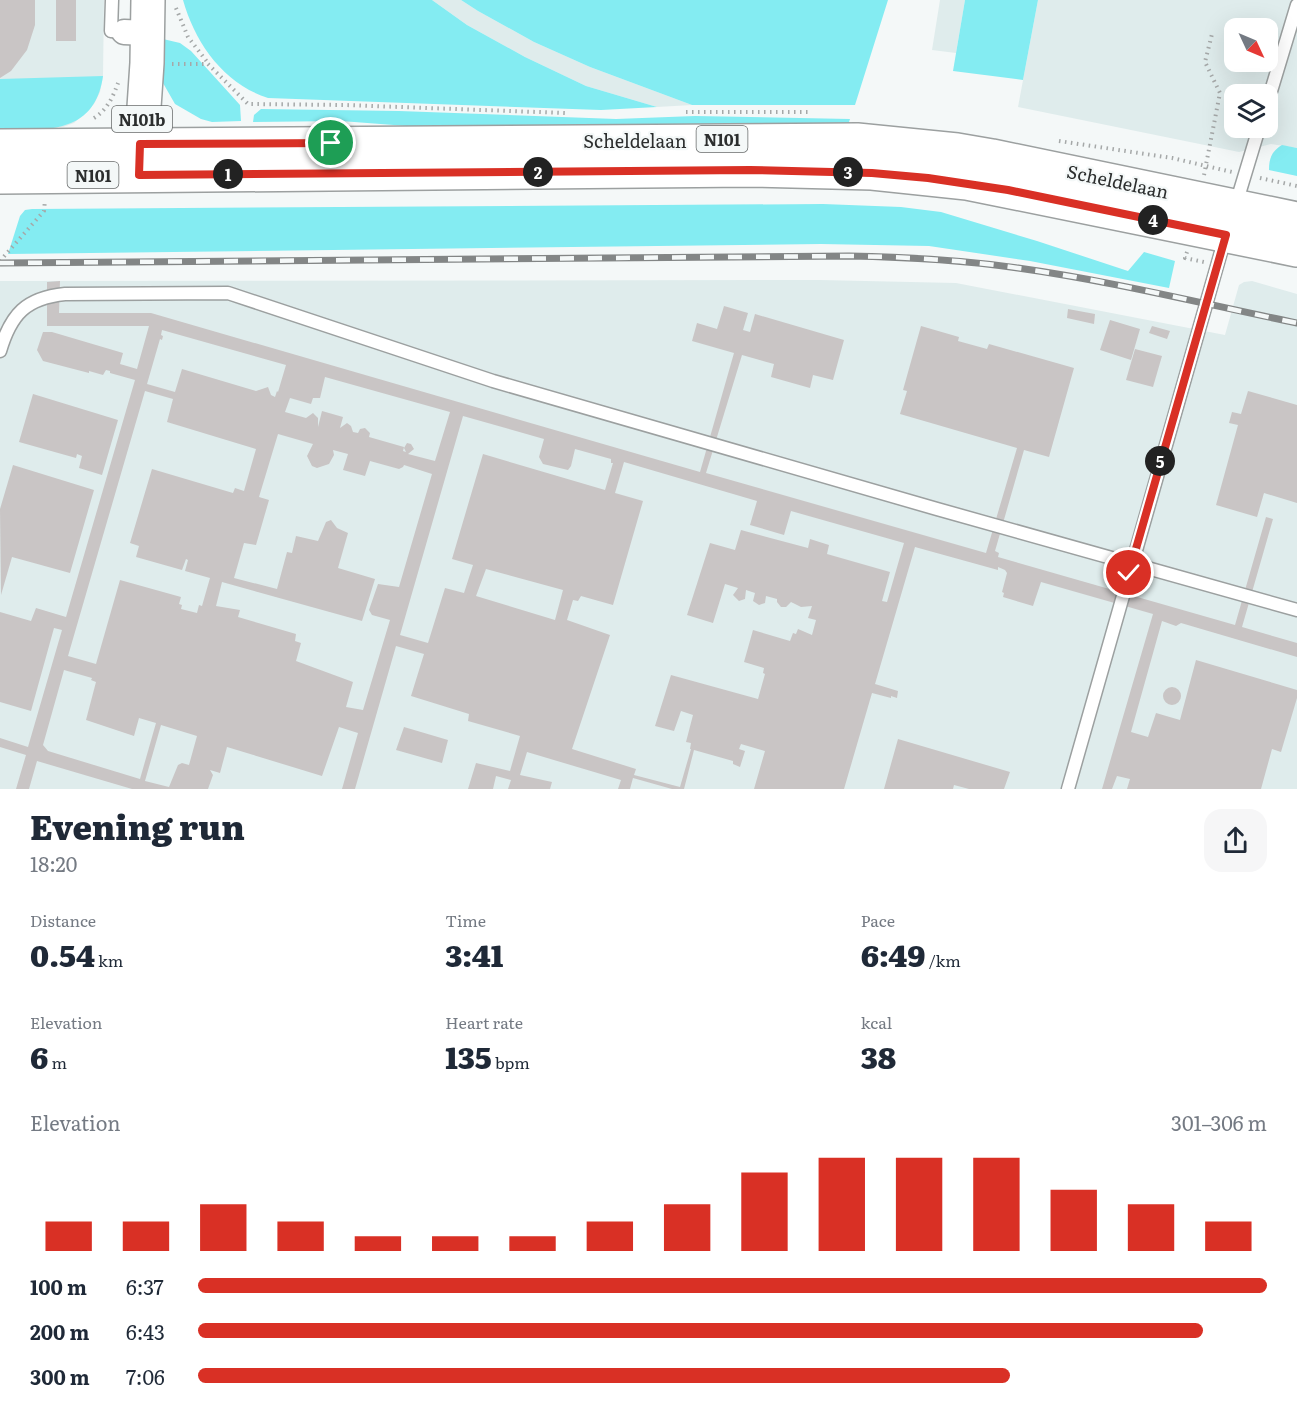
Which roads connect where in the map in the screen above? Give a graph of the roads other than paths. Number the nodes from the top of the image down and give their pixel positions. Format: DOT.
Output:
graph roads {
  1 [pos="112,0"];
  2 [pos="160,2"];
  3 [pos="1297,5"];
  4 [pos="135,32"];
  5 [pos="1273,84"];
  6 [pos="1256,138"];
  7 [pos="140,160"];
  8 [pos="1,166"];
  9 [pos="1297,219"];
  10 [pos="1230,220"];
  11 [pos="1297,250"];
  12 [pos="0,351"];
  13 [pos="1132,563"];
  14 [pos="1297,610"];
  15 [pos="1068,789"];
  1 -- 4 [label="lane"];
  2 -- 4 [label="main road, N101b"];
  3 -- 5 [label="lane"];
  4 -- 7 [label="main road, N101b"];
  6 -- 10 [label="lane"];
  7 -- 8 [label="main road, Scheldelaan / N101"];
  7 -- 10 [label="main road, Scheldelaan / N101"];
  9 -- 10 [label="main road, Scheldelaan / N101"];
  10 -- 11 [label="main road, Scheldelaan / N101"];
  10 -- 13 [label="lane"];
  12 -- 13 [label="lane"];
  13 -- 14 [label="lane"];
  13 -- 15 [label="lane"];
}
